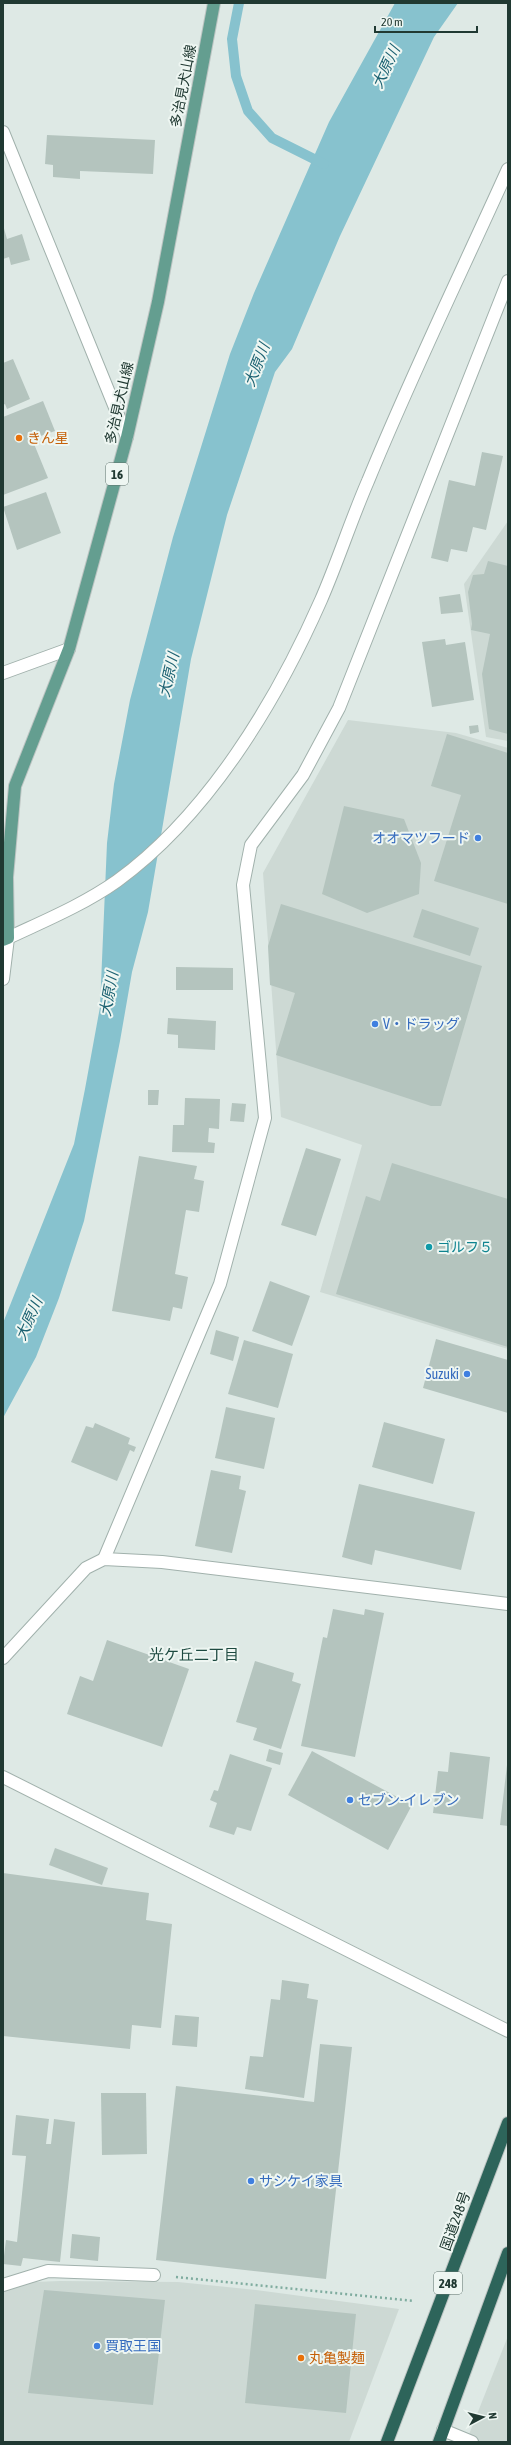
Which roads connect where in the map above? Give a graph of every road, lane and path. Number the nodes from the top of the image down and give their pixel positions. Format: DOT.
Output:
graph roads {
  1 [pos="214,3"];
  2 [pos="3,132"];
  3 [pos="508,169"];
  4 [pos="508,281"];
  5 [pos="127,437"];
  6 [pos="69,649"];
  7 [pos="3,673"];
  8 [pos="5,939"];
  9 [pos="3,979"];
  10 [pos="104,1559"];
  11 [pos="508,1604"];
  12 [pos="3,1658"];
  13 [pos="3,1777"];
  14 [pos="508,2030"];
  15 [pos="508,2123"];
  16 [pos="508,2253"];
  17 [pos="154,2275"];
  18 [pos="3,2285"];
  19 [pos="441,2304"];
  20 [pos="443,2430"];
  21 [pos="387,2442"];
  22 [pos="438,2442"];
  23 [pos="472,2442"];
  1 -- 5 [label="main road, 多治見犬山線 / 16"];
  2 -- 5 [label="street"];
  3 -- 8 [label="street"];
  4 -- 10 [label="street"];
  5 -- 6 [label="main road, 多治見犬山線 / 16"];
  6 -- 7 [label="street"];
  6 -- 8 [label="main road, 多治見犬山線 / 16"];
  8 -- 9 [label="street"];
  10 -- 11 [label="street"];
  10 -- 12 [label="street"];
  13 -- 14 [label="street"];
  15 -- 19 [label="highway, 国道248号 / 248"];
  16 -- 20 [label="highway"];
  17 -- 18 [label="street"];
  17 -- 19 [label="path"];
  19 -- 21 [label="highway, 国道248号 / 248"];
  20 -- 22 [label="highway"];
  20 -- 23 [label="street"];
}
